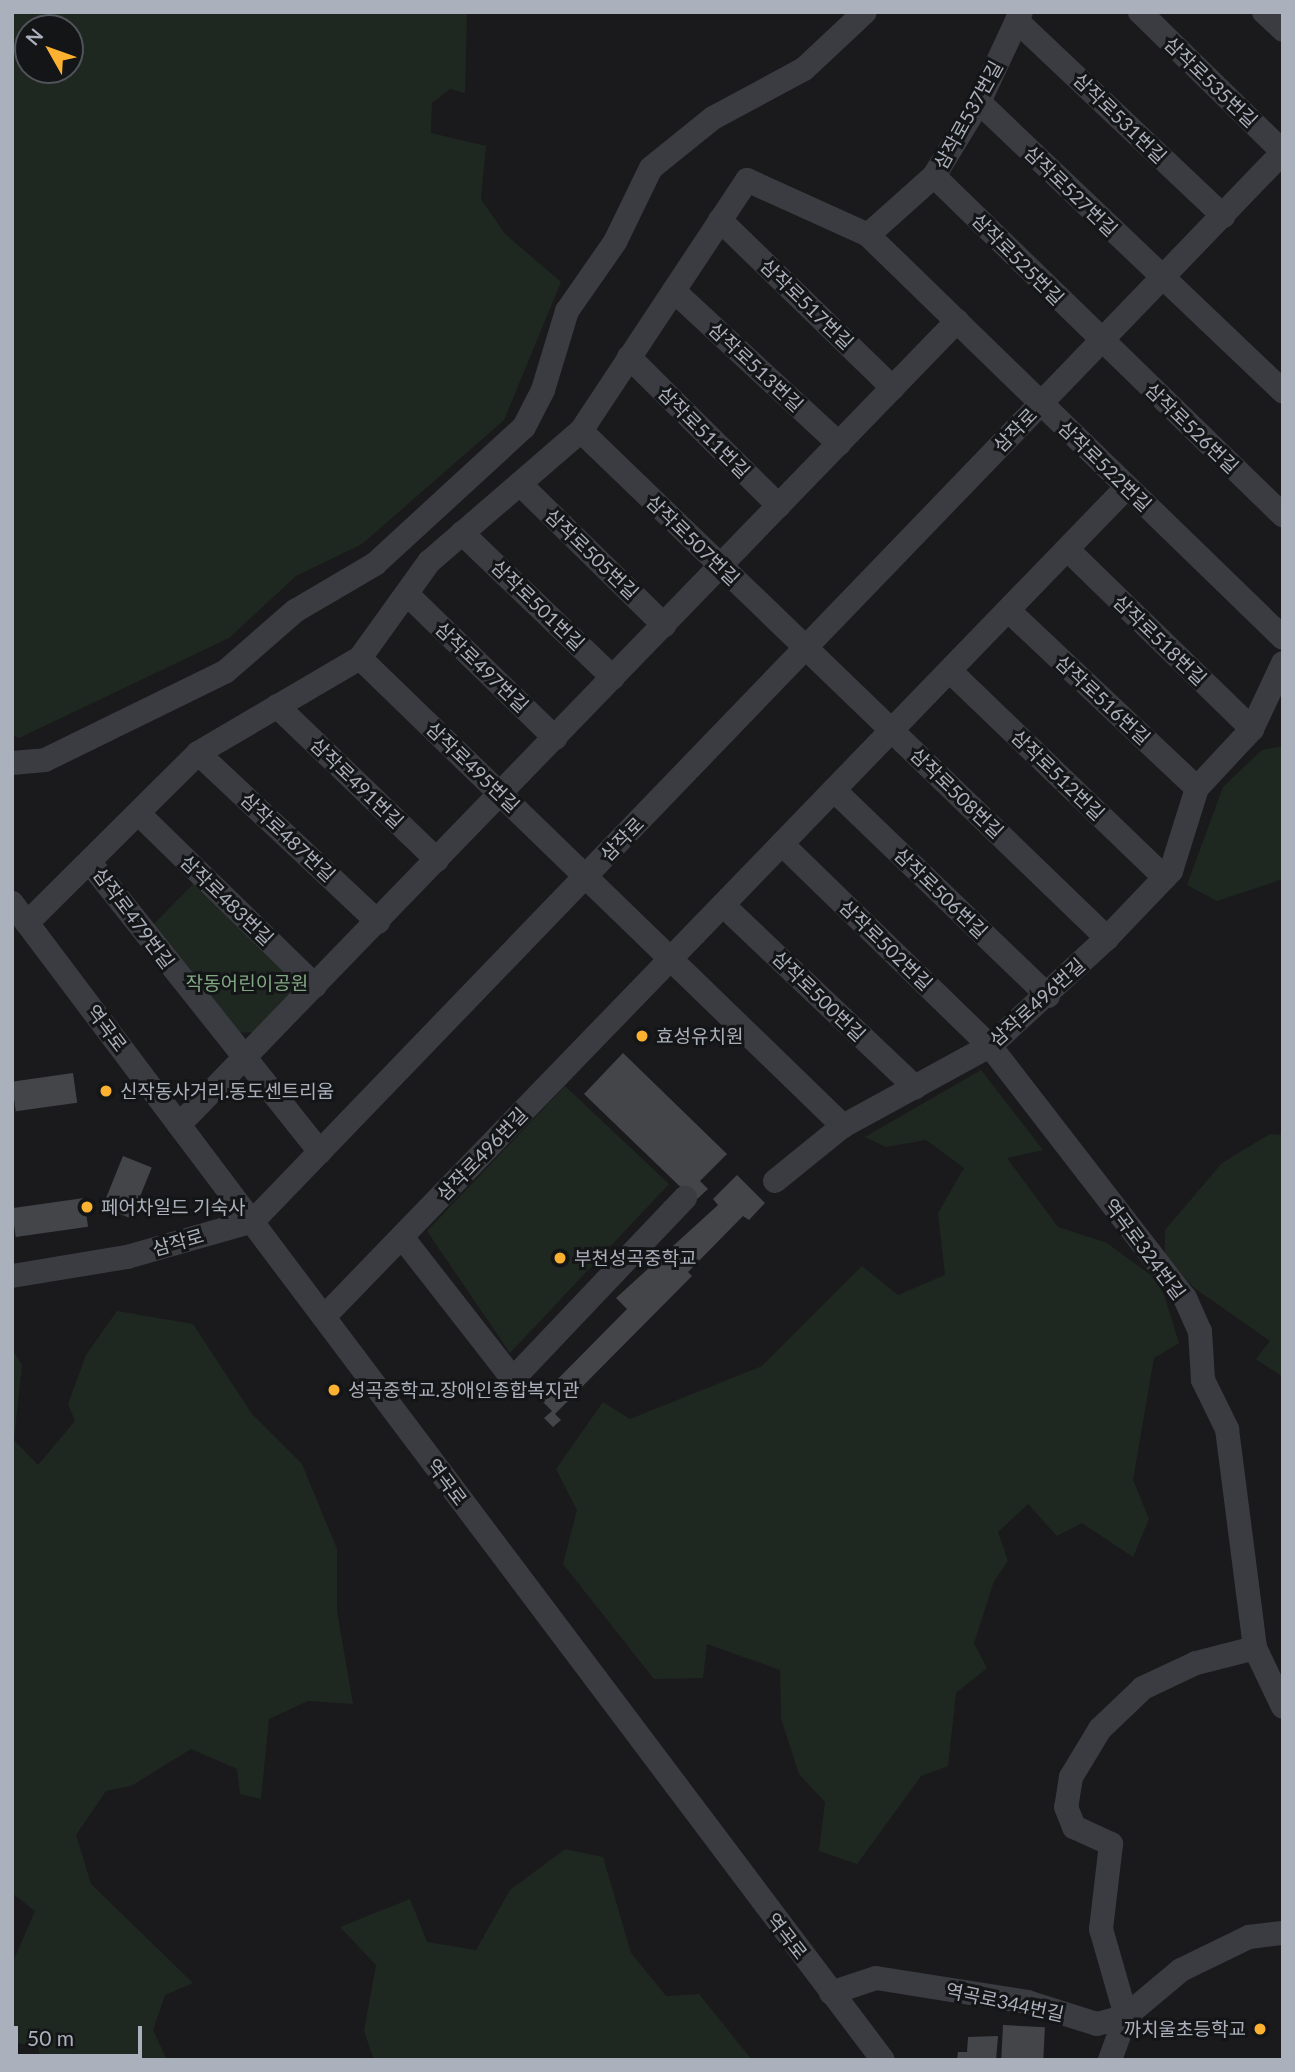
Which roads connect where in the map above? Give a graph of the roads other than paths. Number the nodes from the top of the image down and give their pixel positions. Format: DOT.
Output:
graph roads {
  1 [pos="865,12"];
  2 [pos="1140,12"];
  3 [pos="1264,12"];
  4 [pos="1019,16"];
  5 [pos="1283,30"];
  6 [pos="979,102"];
  7 [pos="1283,152"];
  8 [pos="934,176"];
  9 [pos="1223,216"];
  10 [pos="720,220"];
  11 [pos="868,235"];
  12 [pos="1163,279"];
  13 [pos="674,291"];
  14 [pos="957,321"];
  15 [pos="1102,342"];
  16 [pos="629,357"];
  17 [pos="893,388"];
  18 [pos="1283,393"];
  19 [pos="1041,403"];
  20 [pos="581,430"];
  21 [pos="839,444"];
  22 [pos="520,484"];
  23 [pos="1127,487"];
  24 [pos="779,506"];
  25 [pos="1283,515"];
  26 [pos="463,533"];
  27 [pos="1068,550"];
  28 [pos="720,567"];
  29 [pos="409,596"];
  30 [pos="1009,611"];
  31 [pos="664,625"];
  32 [pos="1283,638"];
  33 [pos="805,649"];
  34 [pos="360,658"];
  35 [pos="1283,663"];
  36 [pos="950,671"];
  37 [pos="613,678"];
  38 [pos="277,706"];
  39 [pos="1252,729"];
  40 [pos="892,731"];
  41 [pos="555,738"];
  42 [pos="198,753"];
  43 [pos="12,764"];
  44 [pos="1197,789"];
  45 [pos="834,790"];
  46 [pos="500,794"];
  47 [pos="139,814"];
  48 [pos="782,844"];
  49 [pos="437,860"];
  50 [pos="91,864"];
  51 [pos="585,877"];
  52 [pos="1165,878"];
  53 [pos="12,903"];
  54 [pos="723,905"];
  55 [pos="378,922"];
  56 [pos="27,923"];
  57 [pos="1107,938"];
  58 [pos="669,961"];
  59 [pos="315,986"];
  60 [pos="1048,996"];
  61 [pos="990,1046"];
  62 [pos="243,1061"];
  63 [pos="915,1087"];
  64 [pos="179,1125"];
  65 [pos="843,1126"];
  66 [pos="320,1152"];
  67 [pos="775,1181"];
  68 [pos="685,1198"];
  69 [pos="253,1221"];
  70 [pos="402,1237"];
  71 [pos="12,1276"];
  72 [pos="324,1317"];
  73 [pos="1255,1648"];
  74 [pos="1283,1707"];
  75 [pos="1283,1933"];
  76 [pos="831,1993"];
  77 [pos="1126,2016"];
  78 [pos="883,2060"];
  79 [pos="1110,2060"];
  1 -- 43 [label="street"];
  2 -- 7 [label="street, 삼작로535번길"];
  3 -- 5 [label="street"];
  4 -- 6 [label="street, 삼작로537번길"];
  4 -- 9 [label="street, 삼작로531번길"];
  6 -- 8 [label="street, 삼작로537번길"];
  6 -- 12 [label="street, 삼작로527번길"];
  7 -- 9 [label="street, 삼작로"];
  8 -- 11 [label="street, 삼작로537번길"];
  8 -- 15 [label="street, 삼작로525번길"];
  9 -- 12 [label="street, 삼작로"];
  10 -- 11 [label="street, 삼작로522번길"];
  10 -- 13 [label="street"];
  10 -- 17 [label="street, 삼작로517번길"];
  11 -- 14 [label="street, 삼작로522번길"];
  12 -- 15 [label="street, 삼작로"];
  12 -- 18 [label="street"];
  13 -- 16 [label="street"];
  13 -- 21 [label="street, 삼작로513번길"];
  14 -- 17 [label="street"];
  14 -- 19 [label="street, 삼작로522번길"];
  15 -- 19 [label="street, 삼작로"];
  15 -- 25 [label="street, 삼작로526번길"];
  16 -- 20 [label="street"];
  16 -- 24 [label="street, 삼작로511번길"];
  17 -- 21 [label="street"];
  19 -- 23 [label="street, 삼작로522번길"];
  19 -- 33 [label="street, 삼작로"];
  20 -- 22 [label="street"];
  20 -- 28 [label="street, 삼작로507번길"];
  21 -- 24 [label="street"];
  22 -- 26 [label="street"];
  22 -- 31 [label="street, 삼작로505번길"];
  23 -- 27 [label="street, 삼작로496번길"];
  23 -- 32 [label="street, 삼작로522번길"];
  24 -- 28 [label="street"];
  26 -- 29 [label="street"];
  26 -- 37 [label="street, 삼작로501번길"];
  27 -- 30 [label="street, 삼작로496번길"];
  27 -- 39 [label="street, 삼작로518번길"];
  28 -- 31 [label="street"];
  28 -- 33 [label="street, 삼작로507번길"];
  29 -- 34 [label="street"];
  29 -- 41 [label="street, 삼작로497번길"];
  30 -- 36 [label="street, 삼작로496번길"];
  30 -- 44 [label="street, 삼작로516번길"];
  31 -- 37 [label="street"];
  33 -- 40 [label="street, 삼작로508번길"];
  33 -- 51 [label="street, 삼작로"];
  34 -- 38 [label="street, 삼작로479번길"];
  34 -- 46 [label="street, 삼작로495번길"];
  35 -- 39 [label="street, 삼작로496번길"];
  36 -- 40 [label="street, 삼작로496번길"];
  36 -- 52 [label="street, 삼작로512번길"];
  37 -- 41 [label="street"];
  38 -- 42 [label="street, 삼작로479번길"];
  38 -- 49 [label="street, 삼작로491번길"];
  39 -- 44 [label="street, 삼작로496번길"];
  40 -- 45 [label="street, 삼작로496번길"];
  40 -- 57 [label="street, 삼작로508번길"];
  41 -- 46 [label="street"];
  42 -- 47 [label="street, 삼작로479번길"];
  42 -- 55 [label="street, 삼작로487번길"];
  44 -- 52 [label="street, 삼작로496번길"];
  45 -- 48 [label="street, 삼작로496번길"];
  45 -- 60 [label="street, 삼작로506번길"];
  46 -- 49 [label="street"];
  46 -- 51 [label="street, 삼작로495번길"];
  47 -- 50 [label="street, 삼작로479번길"];
  47 -- 59 [label="street, 삼작로483번길"];
  48 -- 54 [label="street, 삼작로496번길"];
  48 -- 61 [label="street, 삼작로502번길"];
  49 -- 55 [label="street"];
  50 -- 56 [label="street"];
  50 -- 62 [label="street, 삼작로479번길"];
  51 -- 58 [label="street"];
  51 -- 66 [label="street, 삼작로"];
  52 -- 57 [label="street, 삼작로496번길"];
  53 -- 56 [label="street, 역곡로"];
  54 -- 58 [label="street, 삼작로496번길"];
  54 -- 63 [label="street, 삼작로500번길"];
  55 -- 59 [label="street"];
  56 -- 64 [label="street, 역곡로"];
  57 -- 60 [label="street, 삼작로496번길"];
  58 -- 65 [label="street"];
  58 -- 70 [label="street, 삼작로496번길"];
  59 -- 62 [label="street"];
  60 -- 61 [label="street, 삼작로496번길"];
  61 -- 63 [label="street, 삼작로496번길"];
  61 -- 73 [label="street, 역곡로324번길"];
  62 -- 64 [label="street"];
  62 -- 66 [label="street, 삼작로479번길"];
  63 -- 65 [label="street, 삼작로496번길"];
  64 -- 69 [label="street, 역곡로"];
  65 -- 67 [label="street, 삼작로496번길"];
  66 -- 69 [label="street, 삼작로"];
  68 -- 70 [label="street"];
  69 -- 71 [label="street, 삼작로"];
  69 -- 72 [label="street, 역곡로"];
  70 -- 72 [label="street, 삼작로496번길"];
  72 -- 76 [label="street, 역곡로"];
  73 -- 74 [label="street, 역곡로324번길"];
  73 -- 77 [label="street"];
  75 -- 77 [label="street, 역곡로344번길"];
  76 -- 77 [label="street, 역곡로344번길"];
  76 -- 78 [label="street, 역곡로"];
  77 -- 79 [label="street"];
}
